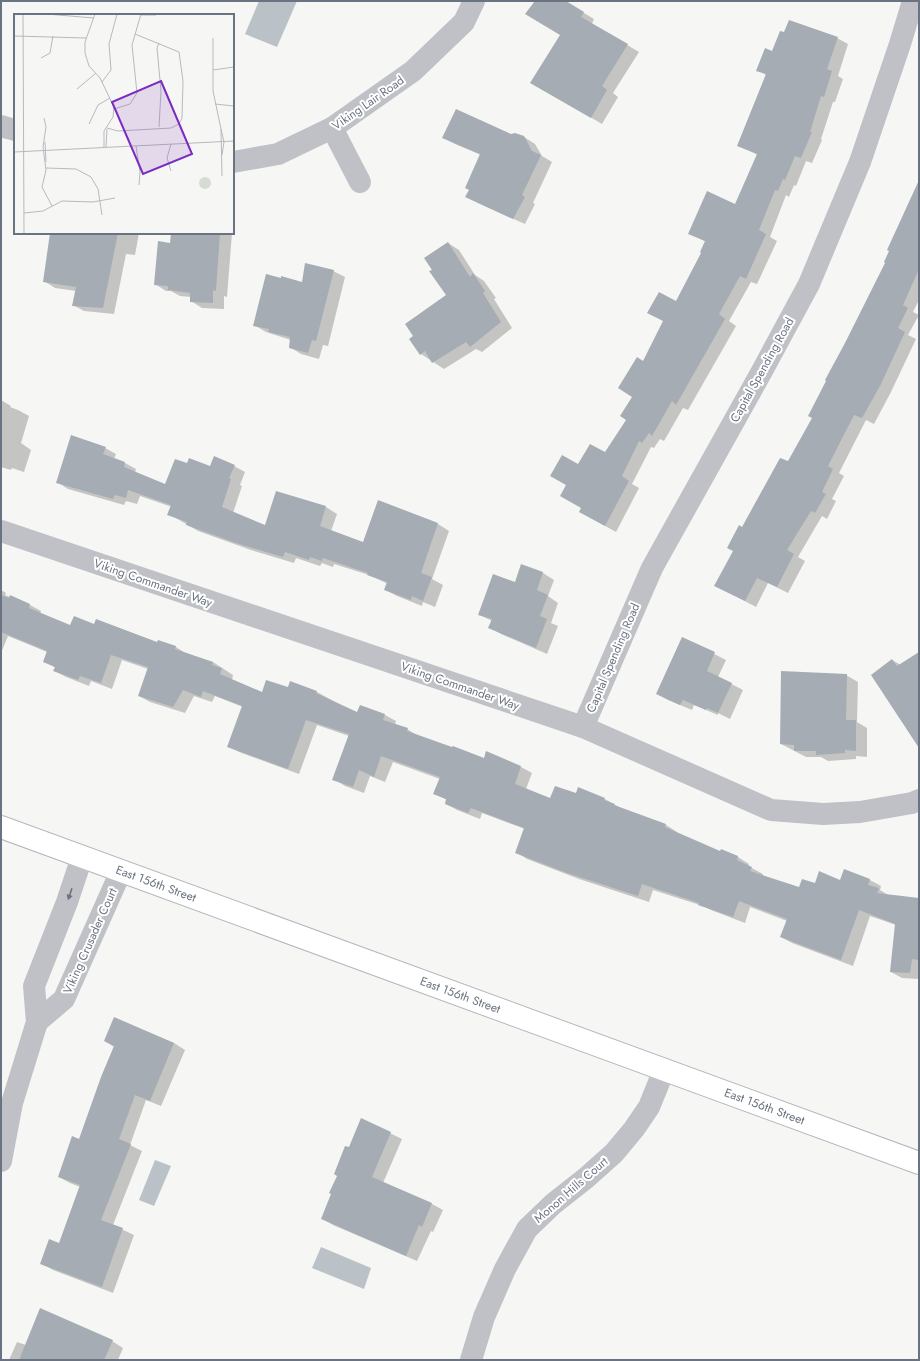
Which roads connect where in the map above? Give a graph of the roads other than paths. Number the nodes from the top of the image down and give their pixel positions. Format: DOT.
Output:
graph roads {
  1 [pos="474,1"];
  2 [pos="913,1"];
  3 [pos="1,126"];
  4 [pos="332,128"];
  5 [pos="14,130"];
  6 [pos="234,162"];
  7 [pos="360,182"];
  8 [pos="1,531"];
  9 [pos="583,727"];
  10 [pos="919,800"];
  11 [pos="1,827"];
  12 [pos="82,857"];
  13 [pos="120,871"];
  14 [pos="37,1022"];
  15 [pos="664,1070"];
  16 [pos="1,1161"];
  17 [pos="919,1163"];
  18 [pos="471,1360"];
  1 -- 4 [label="street, Viking Lair Road"];
  2 -- 9 [label="street, Capital Spending Road"];
  3 -- 5 [label="street"];
  4 -- 6 [label="street, Viking Lair Road"];
  4 -- 7 [label="street"];
  8 -- 9 [label="street, Viking Commander Way"];
  9 -- 10 [label="street, Viking Commander Way"];
  11 -- 12 [label="street, East 156th Street"];
  12 -- 13 [label="street, East 156th Street"];
  12 -- 14 [label="street, one-way"];
  13 -- 14 [label="street, Viking Crusader Court"];
  13 -- 15 [label="street, East 156th Street"];
  14 -- 16 [label="street"];
  15 -- 17 [label="street, East 156th Street"];
  15 -- 18 [label="street, Monon Hills Court"];
}
